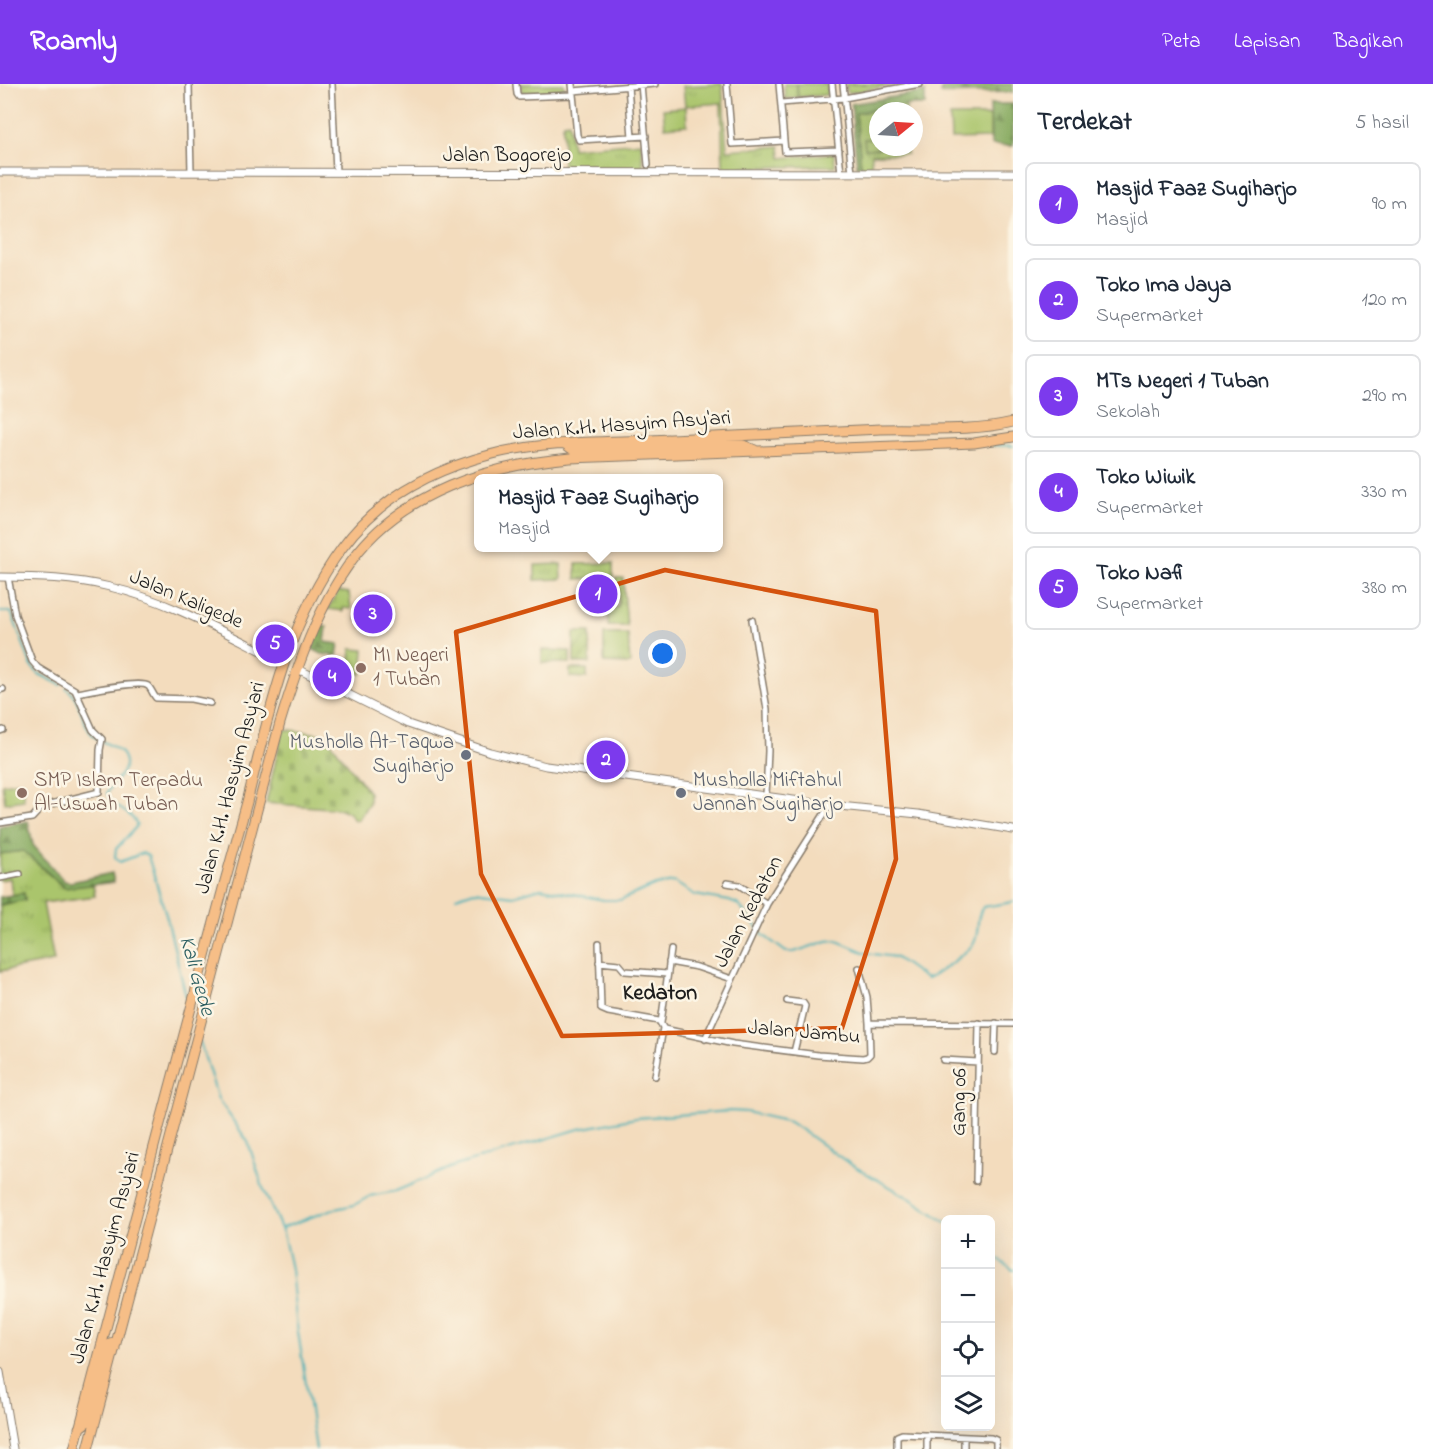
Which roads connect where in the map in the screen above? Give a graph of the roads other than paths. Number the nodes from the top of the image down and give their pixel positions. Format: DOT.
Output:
graph roads {
  1 [pos="189,84"];
  2 [pos="332,84"];
  3 [pos="655,84"];
  4 [pos="727,84"];
  5 [pos="779,84"];
  6 [pos="832,84"];
  7 [pos="843,84"];
  8 [pos="920,84"];
  9 [pos="641,85"];
  10 [pos="516,86"];
  11 [pos="628,86"];
  12 [pos="573,90"];
  13 [pos="844,98"];
  14 [pos="834,99"];
  15 [pos="781,103"];
  16 [pos="646,136"];
  17 [pos="632,137"];
  18 [pos="784,141"];
  19 [pos="839,150"];
  20 [pos="648,165"];
  21 [pos="0,172"];
  22 [pos="191,172"];
  23 [pos="336,172"];
  24 [pos="841,173"];
  25 [pos="852,173"];
  26 [pos="1013,173"];
  27 [pos="1013,422"];
  28 [pos="1013,437"];
  29 [pos="667,439"];
  30 [pos="565,444"];
  31 [pos="757,451"];
  32 [pos="648,455"];
  33 [pos="485,474"];
  34 [pos="474,477"];
  35 [pos="4,577"];
  36 [pos="752,620"];
  37 [pos="284,662"];
  38 [pos="298,669"];
  39 [pos="77,693"];
  40 [pos="210,703"];
  41 [pos="275,741"];
  42 [pos="766,795"];
  43 [pos="830,805"];
  44 [pos="242,819"];
  45 [pos="0,823"];
  46 [pos="1013,830"];
  47 [pos="20,874"];
  48 [pos="0,878"];
  49 [pos="727,883"];
  50 [pos="767,904"];
  51 [pos="599,943"];
  52 [pos="671,950"];
  53 [pos="669,962"];
  54 [pos="599,963"];
  55 [pos="859,968"];
  56 [pos="667,974"];
  57 [pos="732,979"];
  58 [pos="787,1001"];
  59 [pos="869,1023"];
  60 [pos="979,1023"];
  61 [pos="996,1023"];
  62 [pos="1013,1024"];
  63 [pos="662,1025"];
  64 [pos="705,1039"];
  65 [pos="794,1052"];
  66 [pos="995,1052"];
  67 [pos="943,1060"];
  68 [pos="978,1062"];
  69 [pos="655,1076"];
  70 [pos="976,1181"];
  71 [pos="115,1349"];
  72 [pos="0,1372"];
  73 [pos="79,1428"];
  74 [pos="927,1435"];
  75 [pos="964,1437"];
  76 [pos="13,1449"];
  77 [pos="74,1449"];
  78 [pos="88,1449"];
  79 [pos="897,1449"];
  80 [pos="927,1449"];
  81 [pos="964,1449"];
  82 [pos="996,1449"];
  1 -- 22 [label="street"];
  2 -- 23 [label="street"];
  3 -- 9 [label="street"];
  4 -- 18 [label="street"];
  5 -- 15 [label="street"];
  6 -- 14 [label="street"];
  7 -- 13 [label="street"];
  8 -- 13 [label="street"];
  9 -- 11 [label="street"];
  9 -- 16 [label="street"];
  10 -- 12 [label="street"];
  11 -- 12 [label="street"];
  11 -- 17 [label="street"];
  12 -- 17 [label="street"];
  13 -- 14 [label="street"];
  13 -- 25 [label="street"];
  14 -- 15 [label="street"];
  14 -- 19 [label="street"];
  15 -- 18 [label="street"];
  16 -- 17 [label="street"];
  16 -- 20 [label="street"];
  18 -- 19 [label="street"];
  19 -- 24 [label="street"];
  21 -- 22 [label="street, Jalan Bogorejo"];
  22 -- 23 [label="street, Jalan Bogorejo"];
  23 -- 24 [label="street, Jalan Bogorejo"];
  24 -- 25 [label="street, Jalan Bogorejo"];
  25 -- 26 [label="street, Jalan Bogorejo"];
  27 -- 29 [label="highway, Jalan K.H. Hasyim Asy'ari"];
  28 -- 31 [label="highway, Jalan K.H. Hasyim Asy'ari"];
  29 -- 30 [label="highway, Jalan K.H. Hasyim Asy'ari"];
  29 -- 31 [label="highway"];
  30 -- 32 [label="highway"];
  30 -- 37 [label="highway, Jalan K.H. Hasyim Asy'ari"];
  31 -- 32 [label="highway, Jalan K.H. Hasyim Asy'ari"];
  32 -- 33 [label="highway, Jalan K.H. Hasyim Asy'ari"];
  34 -- 38 [label="highway, Jalan K.H. Hasyim Asy'ari"];
  35 -- 37 [label="street, Jalan Kaligede"];
  35 -- 39 [label="street"];
  36 -- 42 [label="street"];
  37 -- 44 [label="highway, Jalan K.H. Hasyim Asy'ari"];
  38 -- 41 [label="highway, Jalan K.H. Hasyim Asy'ari"];
  38 -- 42 [label="street"];
  39 -- 40 [label="street"];
  39 -- 45 [label="street"];
  41 -- 44 [label="highway"];
  41 -- 71 [label="highway, Jalan K.H. Hasyim Asy'ari"];
  42 -- 43 [label="street"];
  43 -- 46 [label="street"];
  43 -- 50 [label="street, Jalan Kedaton"];
  44 -- 73 [label="highway, Jalan K.H. Hasyim Asy'ari"];
  47 -- 48 [label="street"];
  49 -- 50 [label="street"];
  50 -- 57 [label="street, Jalan Kedaton"];
  51 -- 54 [label="street"];
  52 -- 53 [label="street"];
  53 -- 56 [label="street"];
  53 -- 57 [label="street"];
  54 -- 56 [label="street"];
  54 -- 63 [label="street, Jalan Jambu"];
  55 -- 59 [label="street"];
  56 -- 63 [label="street"];
  57 -- 64 [label="street, Jalan Kedaton"];
  58 -- 65 [label="street"];
  59 -- 60 [label="street, Jalan Jambu"];
  59 -- 65 [label="street, Jalan Jambu"];
  60 -- 61 [label="street, Jalan Jambu"];
  60 -- 68 [label="street, Gang 06"];
  61 -- 62 [label="street, Jalan Jambu"];
  61 -- 66 [label="street"];
  63 -- 64 [label="street, Jalan Jambu"];
  63 -- 69 [label="street"];
  64 -- 65 [label="street, Jalan Jambu"];
  67 -- 68 [label="street"];
  68 -- 70 [label="street, Gang 06"];
  71 -- 73 [label="highway"];
  71 -- 78 [label="highway, Jalan K.H. Hasyim Asy'ari"];
  72 -- 76 [label="street"];
  73 -- 77 [label="highway, Jalan K.H. Hasyim Asy'ari"];
  74 -- 75 [label="street"];
  74 -- 79 [label="street"];
  74 -- 80 [label="street"];
  75 -- 81 [label="street"];
  75 -- 82 [label="street"];
}
